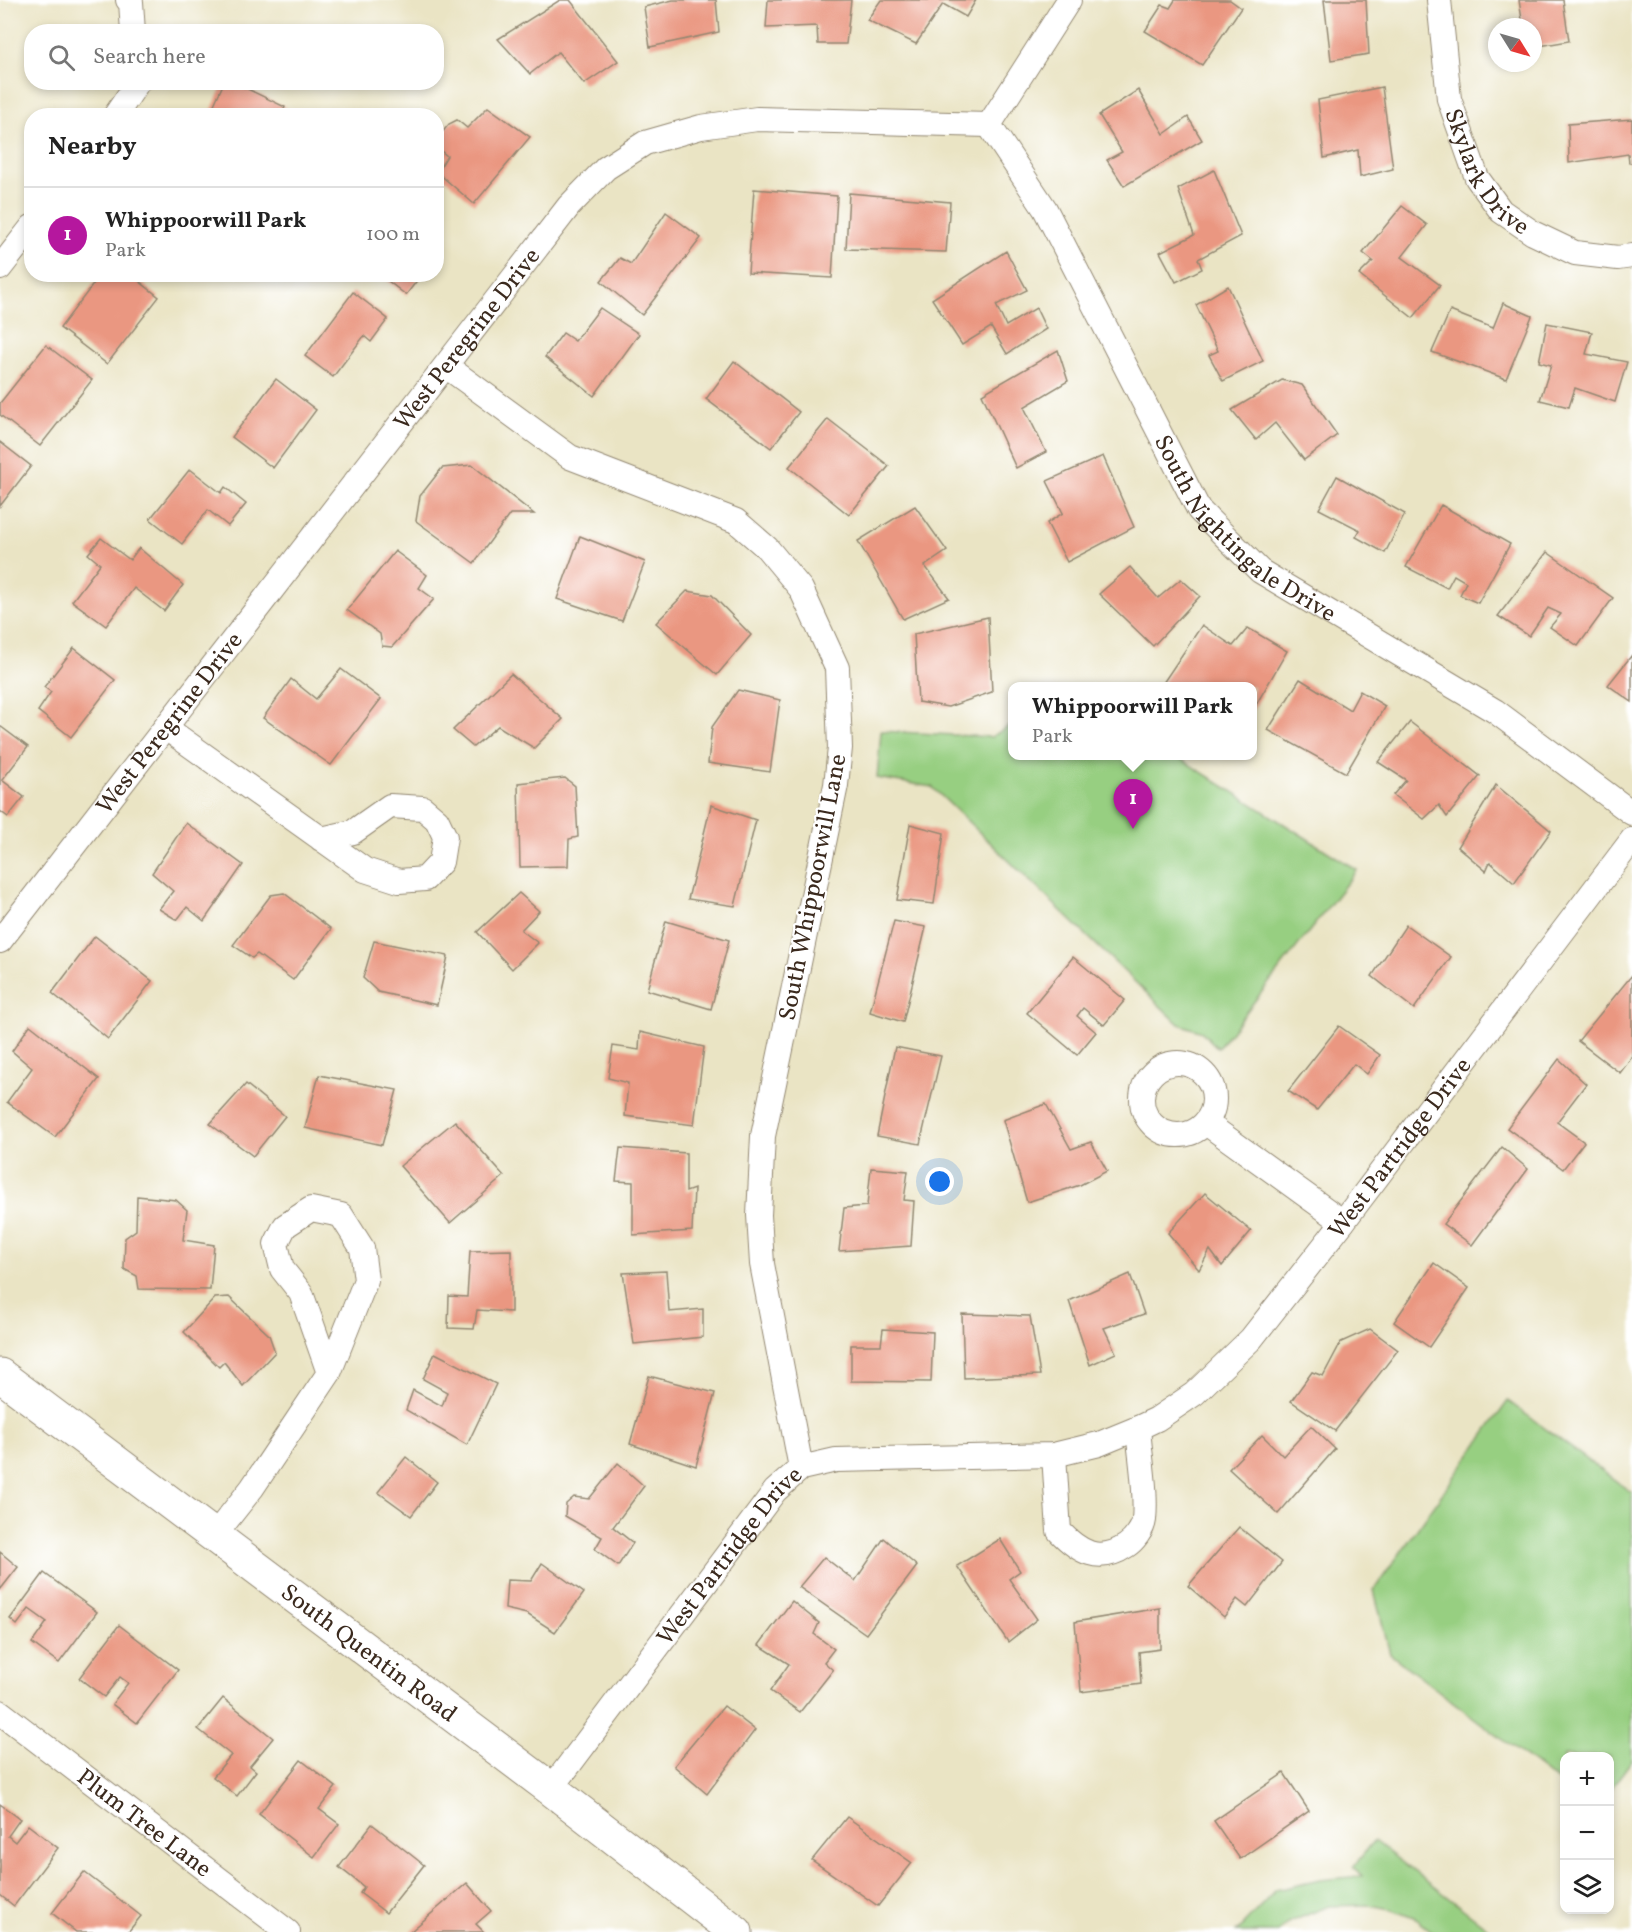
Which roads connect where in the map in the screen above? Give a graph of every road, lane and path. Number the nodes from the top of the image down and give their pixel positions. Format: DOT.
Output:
graph roads {
  1 [pos="128,0"];
  2 [pos="1069,0"];
  3 [pos="1438,0"];
  4 [pos="132,24"];
  5 [pos="134,90"];
  6 [pos="122,108"];
  7 [pos="989,125"];
  8 [pos="24,237"];
  9 [pos="1632,256"];
  10 [pos="0,268"];
  11 [pos="446,366"];
  12 [pos="166,728"];
  13 [pos="1632,813"];
  14 [pos="321,838"];
  15 [pos="1632,840"];
  16 [pos="0,941"];
  17 [pos="1206,1123"];
  18 [pos="1343,1222"];
  19 [pos="329,1373"];
  20 [pos="0,1375"];
  21 [pos="1138,1428"];
  22 [pos="1054,1455"];
  23 [pos="801,1468"];
  24 [pos="214,1536"];
  25 [pos="0,1712"];
  26 [pos="550,1789"];
  27 [pos="288,1932"];
  28 [pos="736,1932"];
  1 -- 4 [label="street"];
  2 -- 7 [label="street"];
  3 -- 9 [label="street, Skylark Drive"];
  5 -- 6 [label="street"];
  7 -- 11 [label="street, West Peregrine Drive"];
  7 -- 13 [label="street, South Nightingale Drive"];
  8 -- 10 [label="street"];
  11 -- 12 [label="street, West Peregrine Drive"];
  11 -- 23 [label="street, South Whippoorwill Lane"];
  12 -- 14 [label="street"];
  12 -- 16 [label="street, West Peregrine Drive"];
  14 -- 14 [label="street"];
  15 -- 18 [label="street, West Partridge Drive"];
  17 -- 18 [label="street"];
  18 -- 21 [label="street, West Partridge Drive"];
  19 -- 19 [label="street"];
  19 -- 24 [label="street"];
  20 -- 24 [label="main road, South Quentin Road"];
  21 -- 22 [label="street, West Partridge Drive"];
  21 -- 22 [label="street"];
  22 -- 23 [label="street, West Partridge Drive"];
  23 -- 26 [label="street, West Partridge Drive"];
  24 -- 26 [label="main road, South Quentin Road"];
  25 -- 27 [label="street, Plum Tree Lane"];
  26 -- 28 [label="main road, South Quentin Road"];
}
